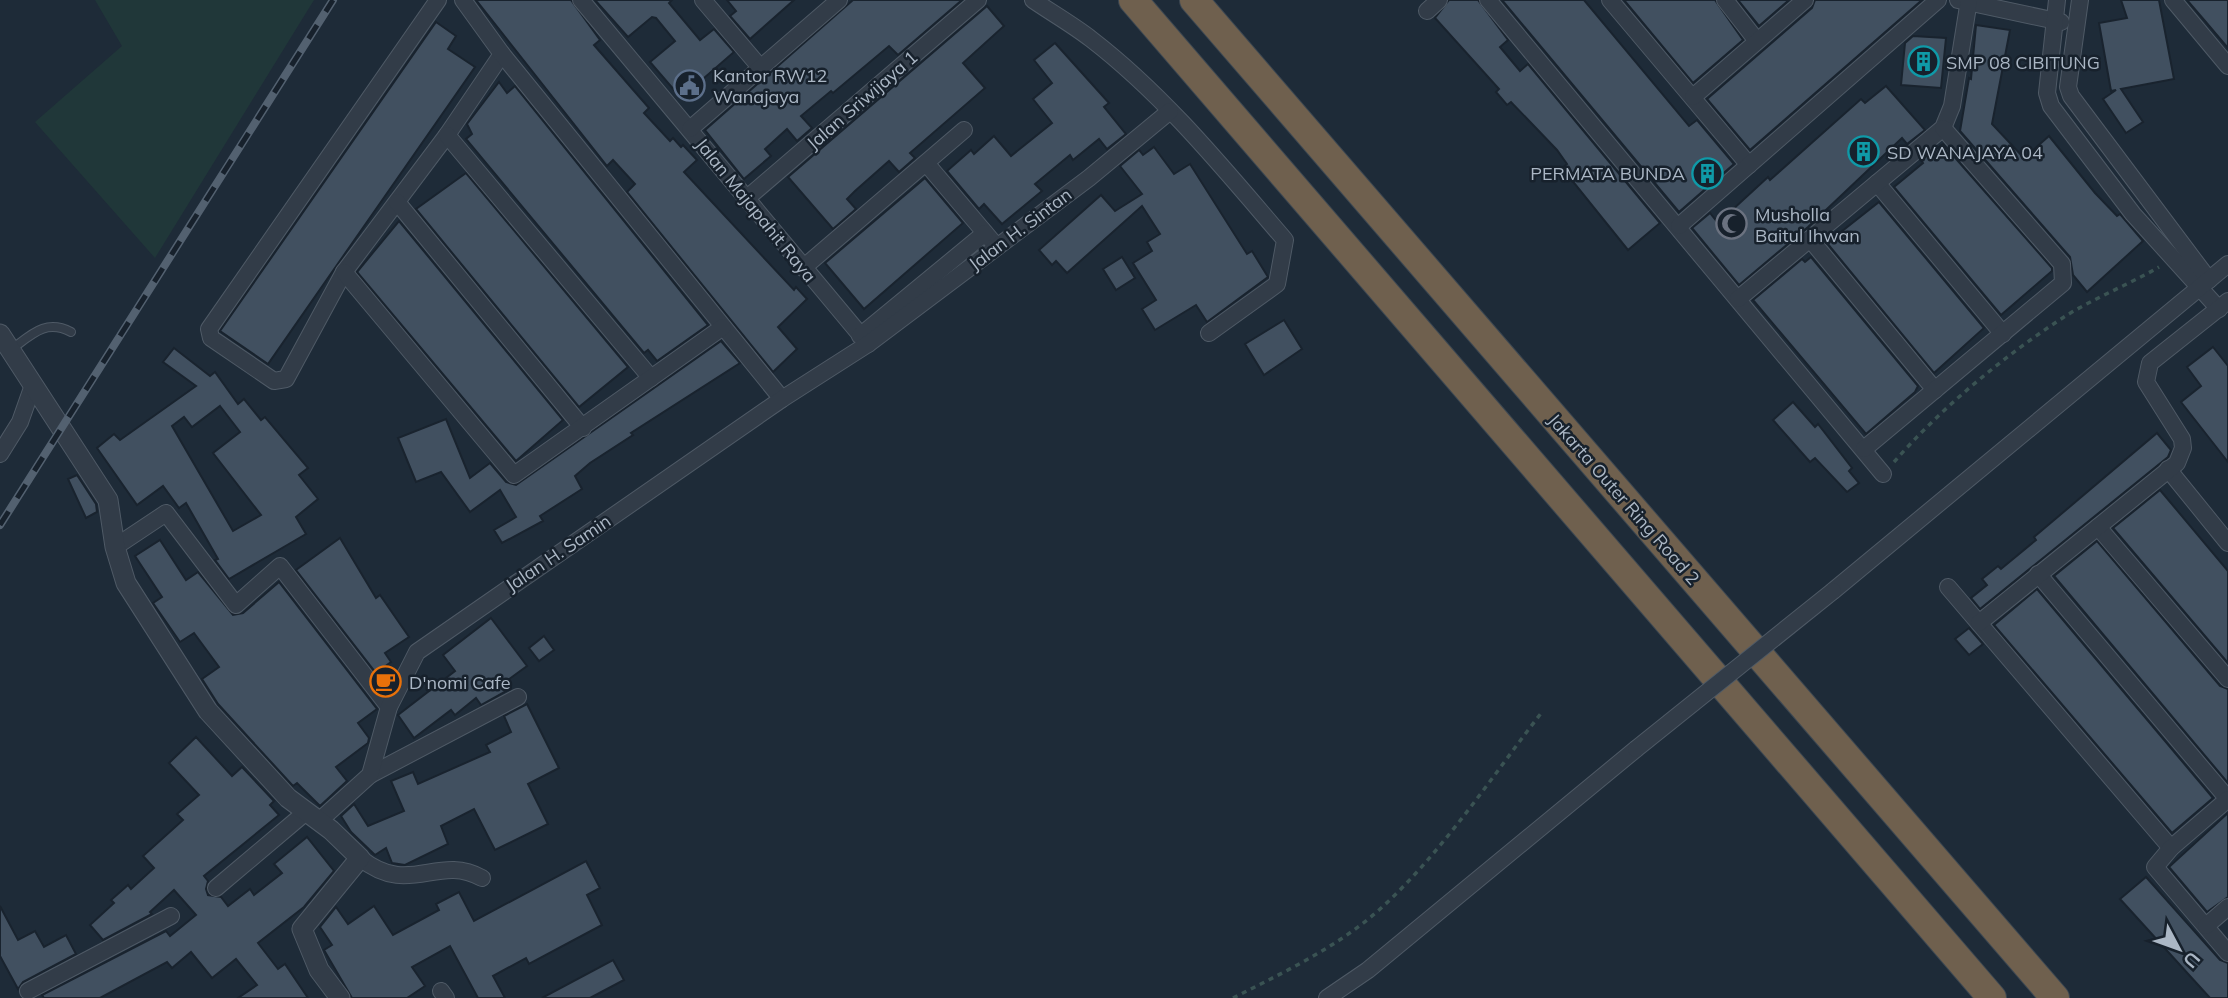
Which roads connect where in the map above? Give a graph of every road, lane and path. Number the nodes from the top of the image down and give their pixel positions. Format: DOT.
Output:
graph roads {
  1 [pos="438,0"];
  2 [pos="463,0"];
  3 [pos="581,0"];
  4 [pos="704,0"];
  5 [pos="839,0"];
  6 [pos="978,0"];
  7 [pos="1033,0"];
  8 [pos="1133,0"];
  9 [pos="1194,0"];
  10 [pos="1488,0"];
  11 [pos="1610,0"];
  12 [pos="1725,0"];
  13 [pos="1805,0"];
  14 [pos="1938,0"];
  15 [pos="2057,0"];
  16 [pos="2080,0"];
  17 [pos="2173,0"];
  18 [pos="1965,1"];
  19 [pos="821,6"];
  20 [pos="2053,20"];
  21 [pos="2077,25"];
  22 [pos="1757,41"];
  23 [pos="502,54"];
  24 [pos="759,66"];
  25 [pos="2228,66"];
  26 [pos="1692,97"];
  27 [pos="1170,111"];
  28 [pos="2080,111"];
  29 [pos="2063,124"];
  30 [pos="1943,128"];
  31 [pos="690,129"];
  32 [pos="964,130"];
  33 [pos="447,135"];
  34 [pos="926,163"];
  35 [pos="1749,165"];
  36 [pos="1877,183"];
  37 [pos="746,199"];
  38 [pos="397,202"];
  39 [pos="2149,204"];
  40 [pos="2133,215"];
  41 [pos="1679,226"];
  42 [pos="985,233"];
  43 [pos="1810,239"];
  44 [pos="996,246"];
  45 [pos="2173,259"];
  46 [pos="2228,264"];
  47 [pos="803,268"];
  48 [pos="344,272"];
  49 [pos="2203,283"];
  50 [pos="1738,299"];
  51 [pos="2223,305"];
  52 [pos="723,327"];
  53 [pos="71,332"];
  54 [pos="1209,333"];
  55 [pos="2003,334"];
  56 [pos="864,340"];
  57 [pos="5,343"];
  58 [pos="651,378"];
  59 [pos="32,388"];
  60 [pos="1935,390"];
  61 [pos="782,400"];
  62 [pos="583,428"];
  63 [pos="1864,449"];
  64 [pos="0,454"];
  65 [pos="2168,469"];
  66 [pos="1883,474"];
  67 [pos="2098,527"];
  68 [pos="2228,543"];
  69 [pos="115,547"];
  70 [pos="2038,574"];
  71 [pos="1948,587"];
  72 [pos="1979,623"];
  73 [pos="2228,679"];
  74 [pos="519,697"];
  75 [pos="389,707"];
  76 [pos="1542,712"];
  77 [pos="370,775"];
  78 [pos="2228,799"];
  79 [pos="313,817"];
  80 [pos="2171,848"];
  81 [pos="360,858"];
  82 [pos="482,878"];
  83 [pos="216,888"];
  84 [pos="2228,907"];
  85 [pos="172,915"];
  86 [pos="2206,926"];
  87 [pos="2228,953"];
  88 [pos="26,996"];
  89 [pos="338,998"];
  90 [pos="1233,998"];
  91 [pos="1327,998"];
  92 [pos="1992,998"];
  93 [pos="2055,998"];
  1 -- 48 [label="street"];
  2 -- 23 [label="street"];
  3 -- 31 [label="street"];
  4 -- 24 [label="street"];
  5 -- 19 [label="street, Jalan Majapahit Raya"];
  6 -- 37 [label="street, Jalan Sriwijaya 1"];
  7 -- 27 [label="street"];
  8 -- 92 [label="highway"];
  9 -- 93 [label="highway, Jakarta Outer Ring Road 2"];
  10 -- 41 [label="street"];
  11 -- 26 [label="street"];
  12 -- 22 [label="street"];
  13 -- 22 [label="street"];
  14 -- 35 [label="street"];
  15 -- 20 [label="street"];
  16 -- 21 [label="street"];
  17 -- 25 [label="street"];
  18 -- 20 [label="street"];
  18 -- 30 [label="street"];
  19 -- 24 [label="street, Jalan Majapahit Raya"];
  20 -- 21 [label="street"];
  20 -- 29 [label="street"];
  21 -- 28 [label="street"];
  22 -- 26 [label="street"];
  23 -- 33 [label="street"];
  23 -- 52 [label="street"];
  24 -- 31 [label="street, Jalan Majapahit Raya"];
  26 -- 35 [label="street"];
  27 -- 44 [label="street, Jalan H. Sintan"];
  27 -- 54 [label="street"];
  28 -- 29 [label="street"];
  28 -- 39 [label="street"];
  29 -- 40 [label="street"];
  30 -- 36 [label="street"];
  30 -- 55 [label="street"];
  31 -- 37 [label="street, Jalan Majapahit Raya"];
  32 -- 34 [label="street"];
  33 -- 38 [label="street"];
  33 -- 58 [label="street"];
  34 -- 42 [label="street"];
  34 -- 47 [label="street"];
  35 -- 41 [label="street"];
  36 -- 43 [label="street"];
  36 -- 55 [label="street"];
  37 -- 47 [label="street, Jalan Majapahit Raya"];
  38 -- 48 [label="street"];
  38 -- 62 [label="street"];
  39 -- 40 [label="street"];
  39 -- 49 [label="street"];
  40 -- 45 [label="street"];
  41 -- 50 [label="street"];
  42 -- 44 [label="street"];
  42 -- 56 [label="street"];
  43 -- 50 [label="street"];
  43 -- 60 [label="street"];
  44 -- 56 [label="street, Jalan H. Sintan"];
  45 -- 49 [label="street"];
  45 -- 66 [label="path"];
  46 -- 49 [label="street"];
  47 -- 56 [label="street, Jalan Majapahit Raya"];
  48 -- 62 [label="street"];
  49 -- 51 [label="street"];
  49 -- 91 [label="street, bridge"];
  50 -- 63 [label="street"];
  51 -- 65 [label="street"];
  52 -- 58 [label="street"];
  52 -- 61 [label="street"];
  53 -- 57 [label="lane"];
  55 -- 60 [label="street"];
  56 -- 61 [label="street, Jalan H. Samin"];
  57 -- 59 [label="street"];
  58 -- 62 [label="street"];
  59 -- 64 [label="street"];
  59 -- 69 [label="street"];
  60 -- 63 [label="street"];
  61 -- 75 [label="street, Jalan H. Samin"];
  63 -- 66 [label="street"];
  65 -- 67 [label="street"];
  65 -- 68 [label="street"];
  67 -- 70 [label="street"];
  67 -- 73 [label="street"];
  69 -- 75 [label="street"];
  69 -- 79 [label="street"];
  70 -- 72 [label="street"];
  70 -- 78 [label="street"];
  71 -- 72 [label="street"];
  72 -- 80 [label="street"];
  74 -- 77 [label="street"];
  75 -- 77 [label="street, Jalan H. Samin"];
  76 -- 90 [label="path"];
  77 -- 79 [label="street"];
  78 -- 80 [label="street"];
  79 -- 81 [label="street"];
  79 -- 83 [label="street"];
  80 -- 86 [label="street"];
  81 -- 82 [label="street"];
  81 -- 89 [label="street"];
  84 -- 86 [label="street"];
  85 -- 88 [label="street"];
  86 -- 87 [label="street"];
}
